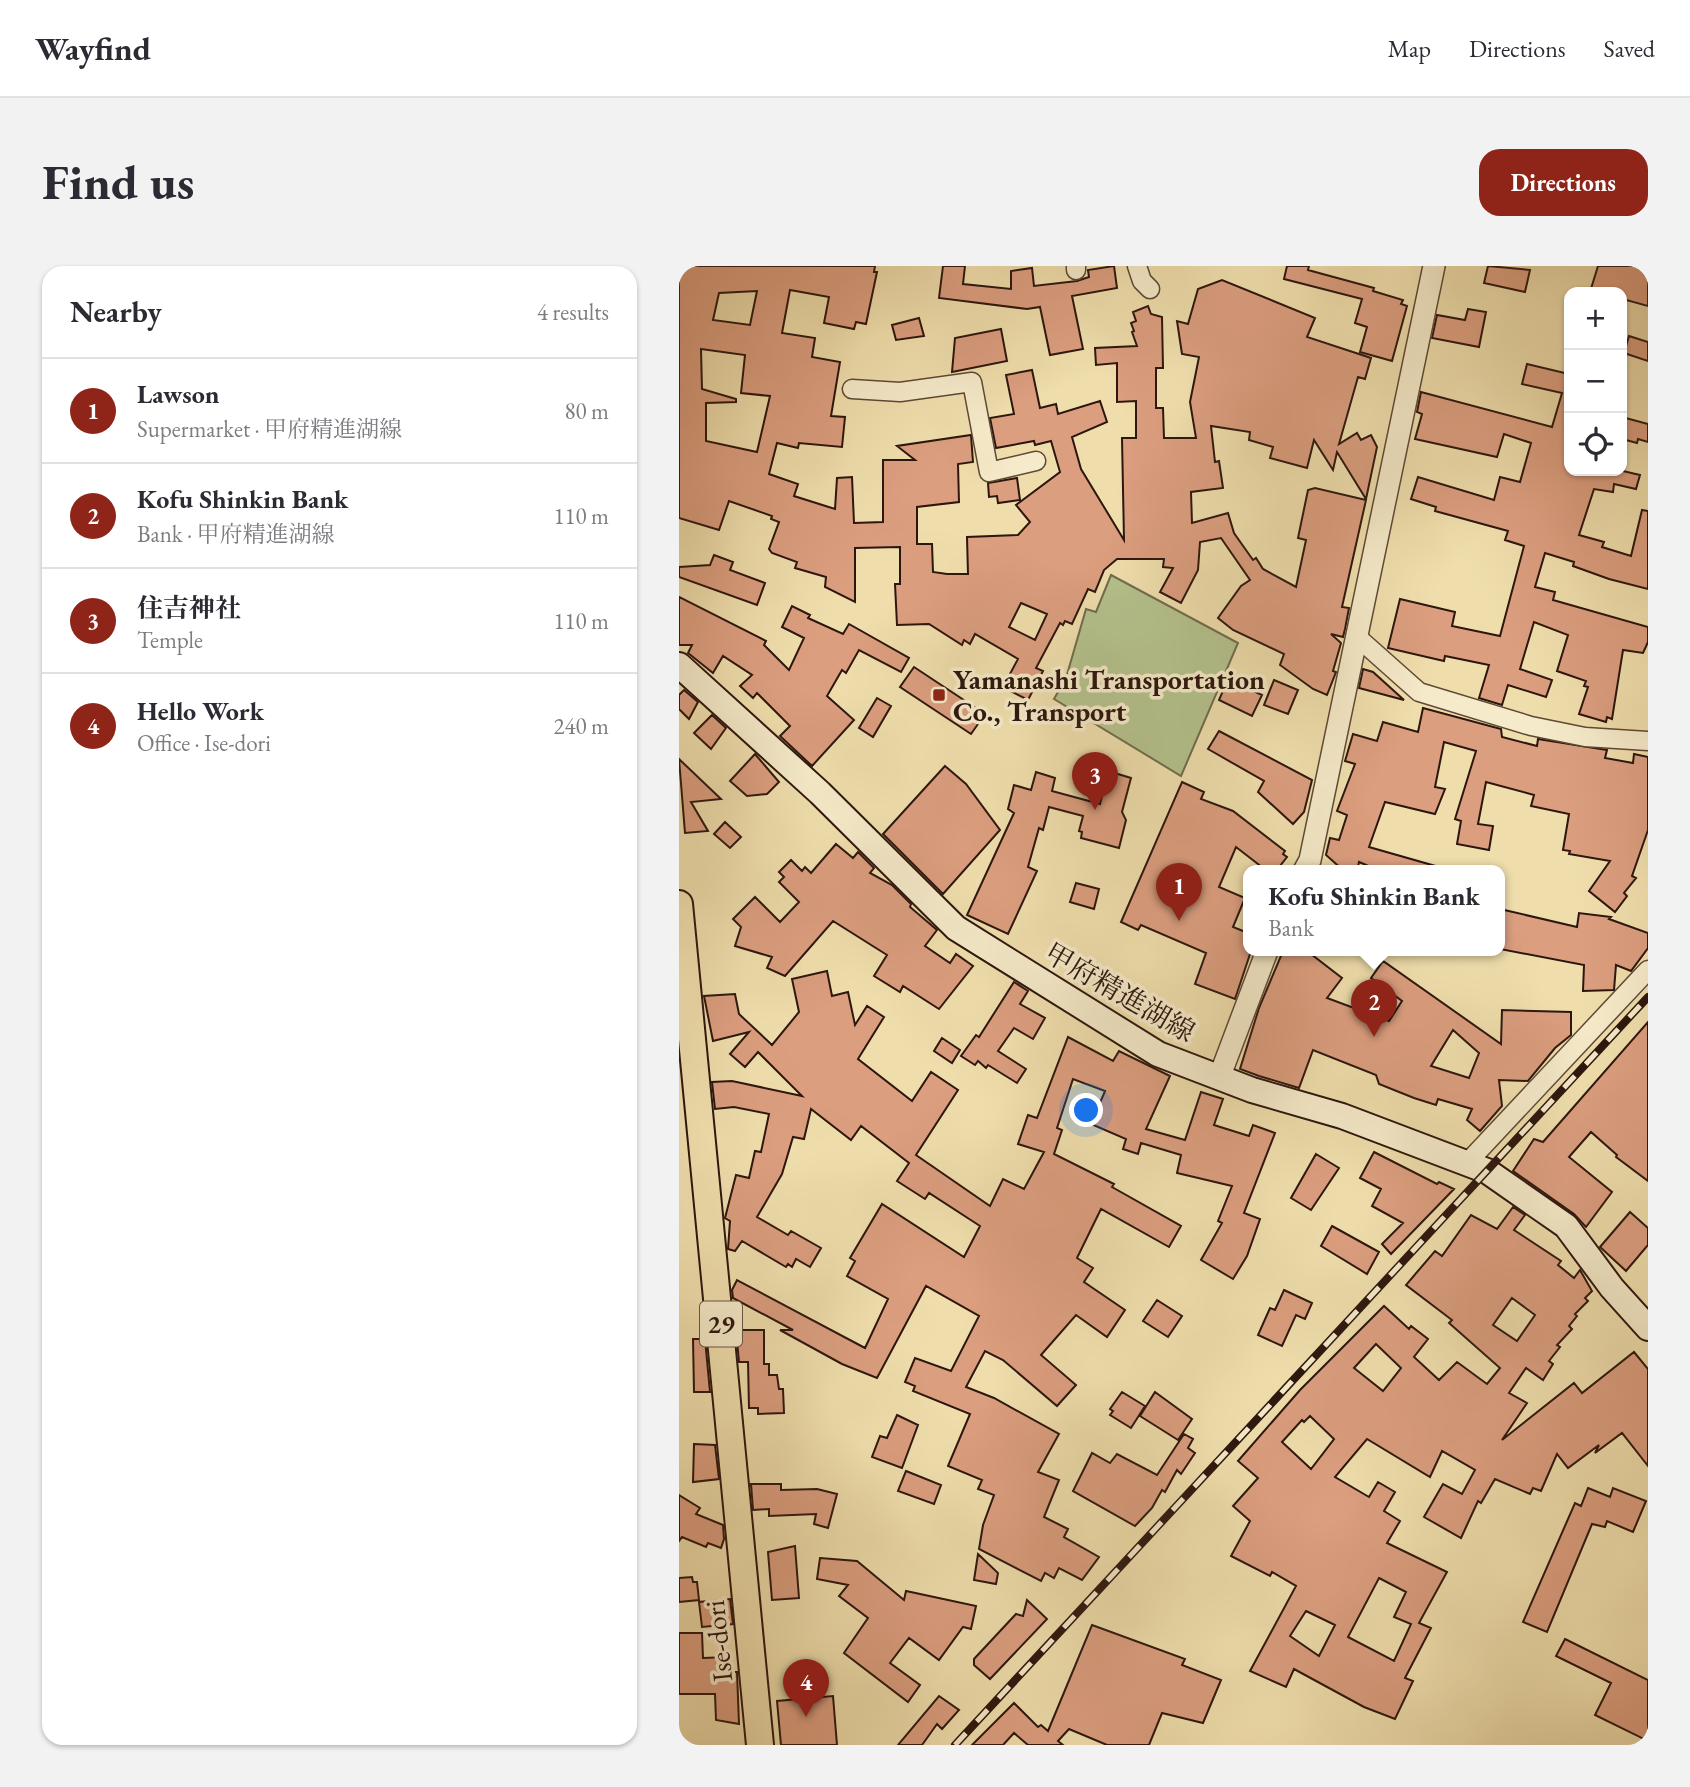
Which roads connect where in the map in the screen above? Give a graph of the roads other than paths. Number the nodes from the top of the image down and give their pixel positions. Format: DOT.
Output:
graph roads {
  1 [pos="1137,266"];
  2 [pos="1434,266"];
  3 [pos="1150,289"];
  4 [pos="852,388"];
  5 [pos="1036,461"];
  6 [pos="1356,636"];
  7 [pos="679,666"];
  8 [pos="1648,741"];
  9 [pos="1307,865"];
  10 [pos="679,904"];
  11 [pos="1265,956"];
  12 [pos="1648,970"];
  13 [pos="686,1041"];
  14 [pos="1219,1078"];
  15 [pos="1468,1162"];
  16 [pos="1648,1328"];
  17 [pos="760,1745"];
  1 -- 3 [label="street"];
  2 -- 6 [label="street"];
  4 -- 5 [label="street"];
  6 -- 8 [label="street"];
  6 -- 9 [label="street"];
  7 -- 14 [label="main road, 甲府精進湖線"];
  10 -- 13 [label="main road, Ise-dori / 29"];
  11 -- 14 [label="street"];
  12 -- 15 [label="street"];
  13 -- 17 [label="main road, Ise-dori / 29"];
  14 -- 15 [label="main road, 甲府精進湖線"];
  15 -- 16 [label="main road, 甲府精進湖線"];
}
